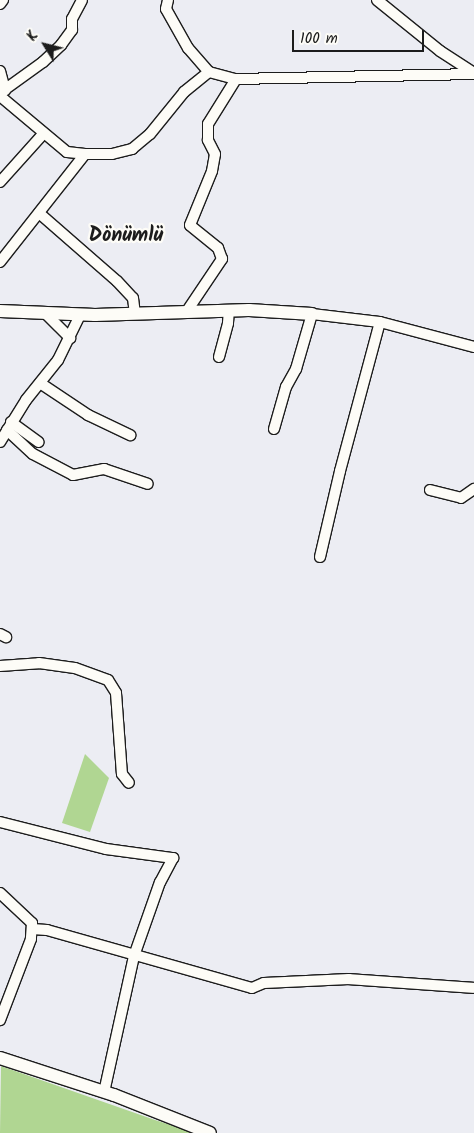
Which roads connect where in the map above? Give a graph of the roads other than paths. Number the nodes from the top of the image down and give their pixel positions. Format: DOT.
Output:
graph roads {
  1 [pos="3,0"];
  2 [pos="82,0"];
  3 [pos="376,0"];
  4 [pos="165,3"];
  5 [pos="0,4"];
  6 [pos="0,71"];
  7 [pos="209,72"];
  8 [pos="474,74"];
  9 [pos="236,79"];
  10 [pos="2,93"];
  11 [pos="43,134"];
  12 [pos="85,154"];
  13 [pos="0,182"];
  14 [pos="39,213"];
  15 [pos="0,262"];
  16 [pos="228,310"];
  17 [pos="0,311"];
  18 [pos="187,311"];
  19 [pos="135,314"];
  20 [pos="312,314"];
  21 [pos="47,315"];
  22 [pos="80,315"];
  23 [pos="380,322"];
  24 [pos="70,338"];
  25 [pos="474,347"];
  26 [pos="219,357"];
  27 [pos="40,383"];
  28 [pos="9,426"];
  29 [pos="274,429"];
  30 [pos="130,435"];
  31 [pos="0,442"];
  32 [pos="39,442"];
  33 [pos="148,484"];
  34 [pos="474,489"];
  35 [pos="430,490"];
  36 [pos="320,557"];
  37 [pos="0,666"];
  38 [pos="129,783"];
  39 [pos="0,822"];
  40 [pos="0,893"];
  41 [pos="32,929"];
  42 [pos="134,956"];
  43 [pos="474,988"];
  44 [pos="0,1020"];
  45 [pos="0,1058"];
  46 [pos="104,1092"];
  47 [pos="210,1133"];
  1 -- 5 [label="street"];
  2 -- 10 [label="street"];
  3 -- 8 [label="street"];
  4 -- 7 [label="street"];
  6 -- 10 [label="street"];
  7 -- 9 [label="street"];
  7 -- 12 [label="street"];
  8 -- 9 [label="street"];
  9 -- 18 [label="street"];
  10 -- 11 [label="street"];
  11 -- 12 [label="street"];
  11 -- 13 [label="street"];
  12 -- 14 [label="street"];
  14 -- 15 [label="street"];
  14 -- 19 [label="street"];
  16 -- 18 [label="street"];
  16 -- 20 [label="street"];
  16 -- 26 [label="street"];
  17 -- 21 [label="street"];
  18 -- 19 [label="street"];
  19 -- 22 [label="street"];
  20 -- 23 [label="street"];
  20 -- 29 [label="street"];
  21 -- 22 [label="street"];
  21 -- 24 [label="street"];
  22 -- 24 [label="street"];
  23 -- 25 [label="street"];
  23 -- 36 [label="street"];
  24 -- 27 [label="street"];
  27 -- 28 [label="street"];
  27 -- 30 [label="street"];
  28 -- 31 [label="street"];
  28 -- 32 [label="street"];
  28 -- 33 [label="street"];
  34 -- 35 [label="street"];
  37 -- 38 [label="street"];
  39 -- 42 [label="street"];
  40 -- 41 [label="street"];
  41 -- 42 [label="street"];
  41 -- 44 [label="street"];
  42 -- 43 [label="street"];
  42 -- 46 [label="street"];
  45 -- 46 [label="street"];
  46 -- 47 [label="street"];
}
